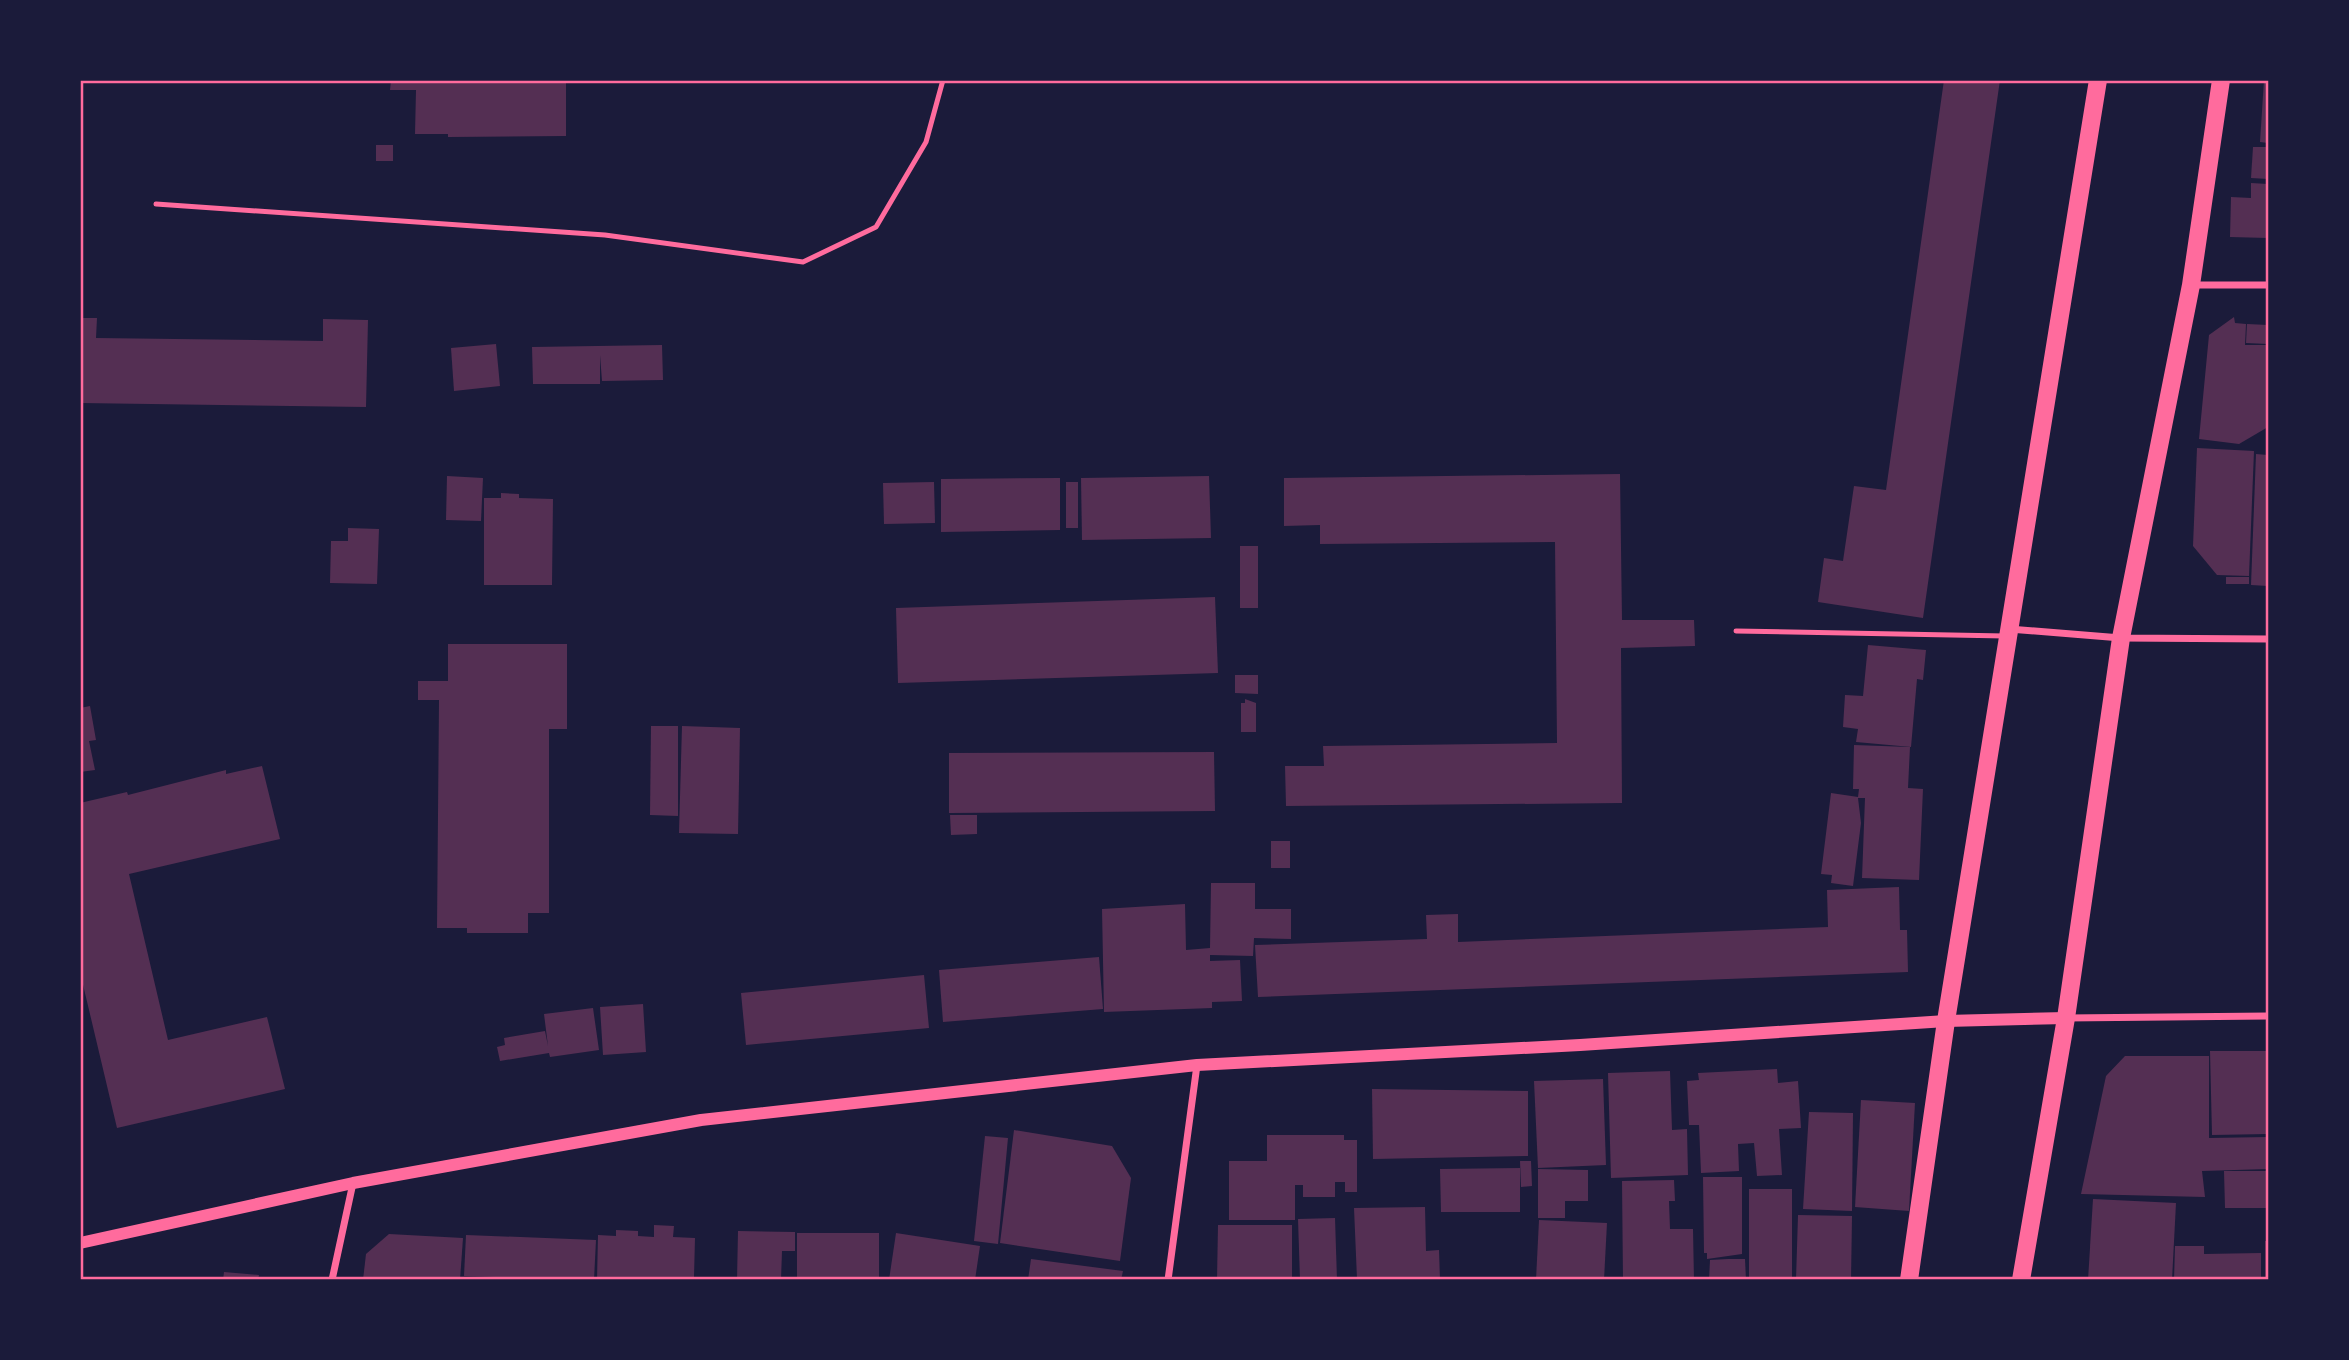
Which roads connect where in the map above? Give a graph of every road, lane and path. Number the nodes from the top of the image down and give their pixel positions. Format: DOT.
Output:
graph roads {
  1 [pos="943,80"];
  2 [pos="2098,80"];
  3 [pos="2221,80"];
  4 [pos="156,204"];
  5 [pos="2191,285"];
  6 [pos="2269,285"];
  7 [pos="1736,631"];
  8 [pos="2009,633"];
  9 [pos="2121,638"];
  10 [pos="2269,639"];
  11 [pos="2269,1016"];
  12 [pos="2066,1018"];
  13 [pos="1946,1021"];
  14 [pos="1197,1065"];
  15 [pos="353,1183"];
  16 [pos="80,1243"];
  17 [pos="332,1279"];
  18 [pos="1168,1279"];
  19 [pos="1909,1279"];
  20 [pos="2021,1279"];
  1 -- 4 [label="lane"];
  2 -- 8 [label="main road"];
  3 -- 5 [label="main road"];
  5 -- 6 [label="street"];
  5 -- 9 [label="main road"];
  7 -- 8 [label="lane"];
  8 -- 9 [label="street"];
  8 -- 13 [label="main road"];
  9 -- 10 [label="street"];
  9 -- 12 [label="main road"];
  11 -- 12 [label="street"];
  12 -- 13 [label="street"];
  12 -- 20 [label="main road"];
  13 -- 14 [label="street"];
  13 -- 19 [label="main road"];
  14 -- 15 [label="street"];
  14 -- 18 [label="street"];
  15 -- 16 [label="street"];
  15 -- 17 [label="street"];
}
